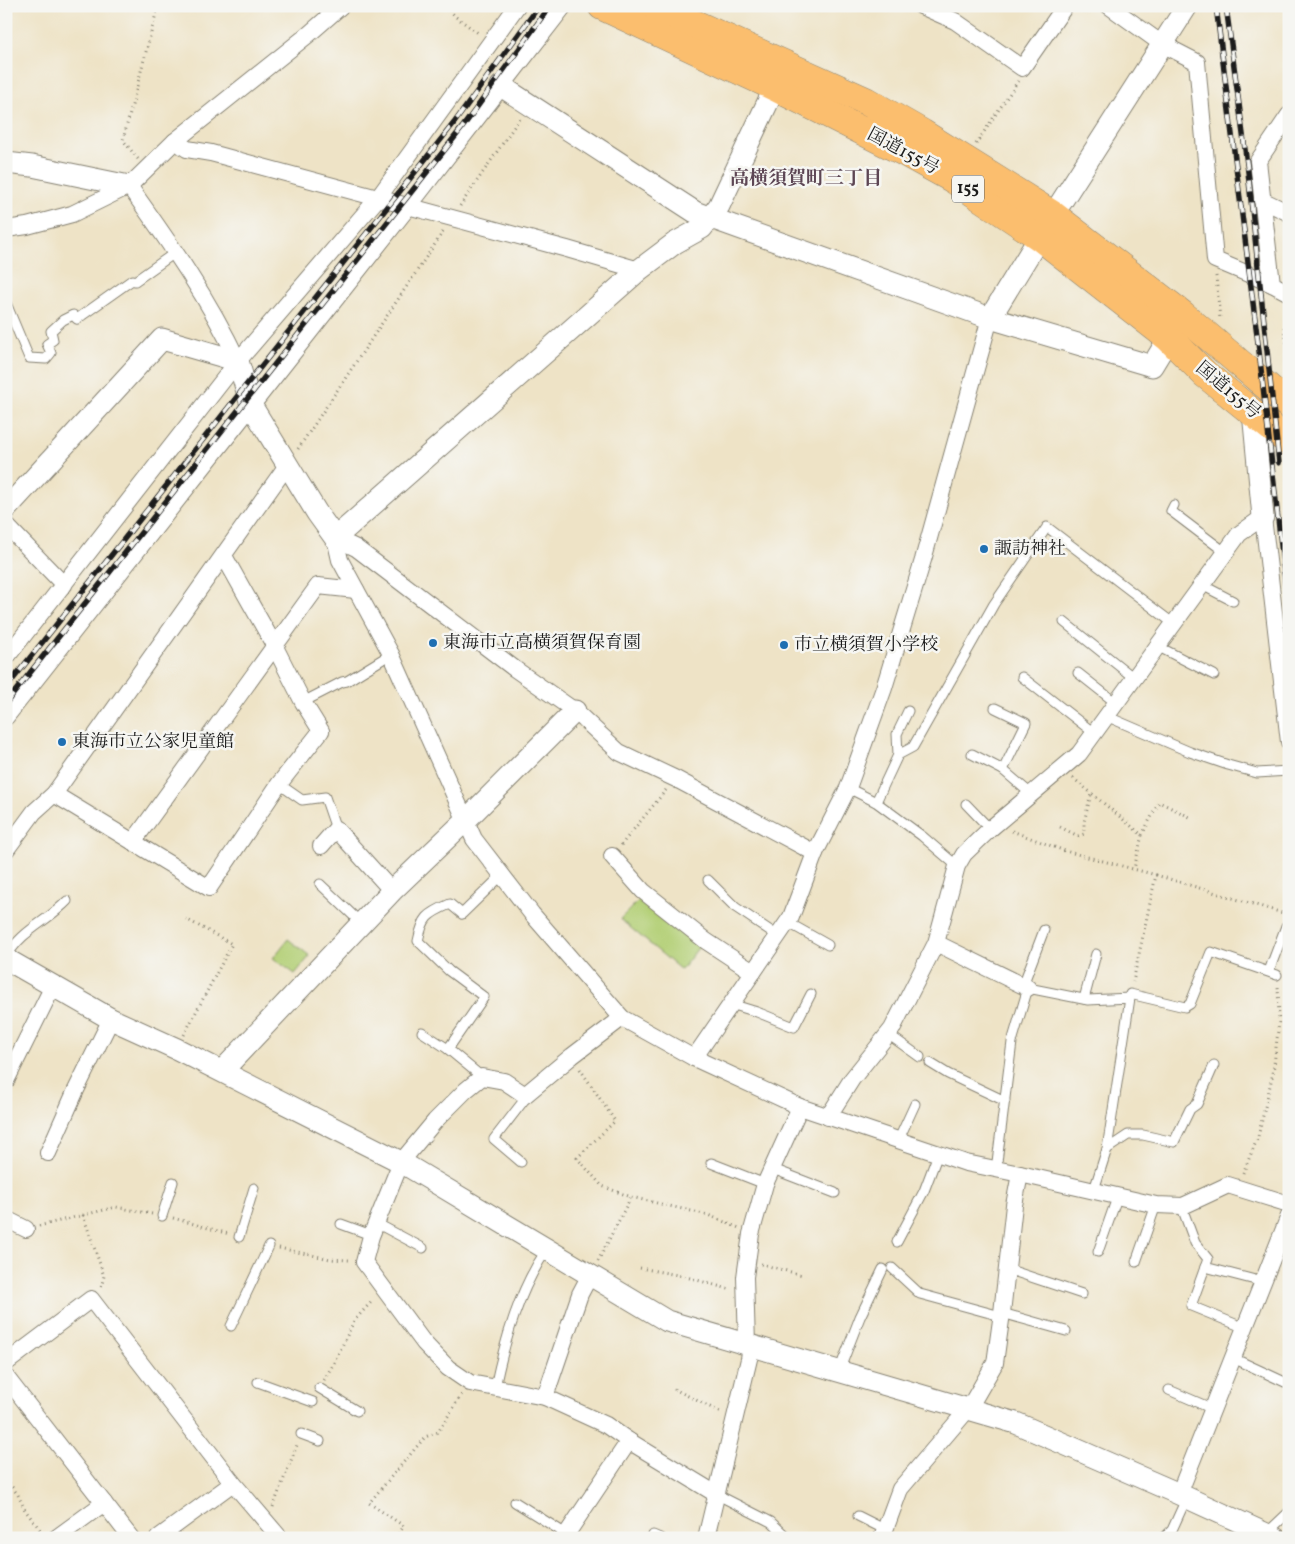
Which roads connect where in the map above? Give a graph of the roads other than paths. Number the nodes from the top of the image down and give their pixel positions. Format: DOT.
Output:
graph roads {
  1 [pos="341,6"];
  2 [pos="517,6"];
  3 [pos="564,6"];
  4 [pos="602,6"];
  5 [pos="655,6"];
  6 [pos="921,6"];
  7 [pos="1065,6"];
  8 [pos="1109,6"];
  9 [pos="1187,6"];
  10 [pos="1162,44"];
  11 [pos="501,86"];
  12 [pos="775,86"];
  13 [pos="1289,115"];
  14 [pos="175,141"];
  15 [pos="6,163"];
  16 [pos="129,186"];
  17 [pos="378,198"];
  18 [pos="1262,200"];
  19 [pos="409,206"];
  20 [pos="1289,213"];
  21 [pos="711,218"];
  22 [pos="1046,226"];
  23 [pos="6,229"];
  24 [pos="176,252"];
  25 [pos="639,270"];
  26 [pos="1272,284"];
  27 [pos="1289,293"];
  28 [pos="6,303"];
  29 [pos="990,318"];
  30 [pos="1168,338"];
  31 [pos="238,361"];
  32 [pos="251,405"];
  33 [pos="1289,405"];
  34 [pos="1252,412"];
  35 [pos="1289,442"];
  36 [pos="288,464"];
  37 [pos="1174,505"];
  38 [pos="6,510"];
  39 [pos="1263,517"];
  40 [pos="6,525"];
  41 [pos="335,538"];
  42 [pos="1226,552"];
  43 [pos="224,556"];
  44 [pos="1202,584"];
  45 [pos="64,585"];
  46 [pos="356,590"];
  47 [pos="1233,601"];
  48 [pos="1064,622"];
  49 [pos="1174,624"];
  50 [pos="274,645"];
  51 [pos="1157,646"];
  52 [pos="391,654"];
  53 [pos="6,658"];
  54 [pos="1078,673"];
  55 [pos="1214,675"];
  56 [pos="1022,677"];
  57 [pos="1134,678"];
  58 [pos="303,702"];
  59 [pos="995,708"];
  60 [pos="1111,710"];
  61 [pos="575,711"];
  62 [pos="908,711"];
  63 [pos="6,717"];
  64 [pos="1094,733"];
  65 [pos="1289,742"];
  66 [pos="972,754"];
  67 [pos="898,755"];
  68 [pos="1003,770"];
  69 [pos="1289,771"];
  70 [pos="279,784"];
  71 [pos="848,788"];
  72 [pos="54,794"];
  73 [pos="1031,794"];
  74 [pos="876,802"];
  75 [pos="966,804"];
  76 [pos="465,821"];
  77 [pos="993,827"];
  78 [pos="336,829"];
  79 [pos="133,842"];
  80 [pos="321,846"];
  81 [pos="6,850"];
  82 [pos="815,852"];
  83 [pos="612,856"];
  84 [pos="957,866"];
  85 [pos="502,876"];
  86 [pos="708,880"];
  87 [pos="320,884"];
  88 [pos="392,890"];
  89 [pos="67,901"];
  90 [pos="788,922"];
  91 [pos="361,923"];
  92 [pos="1289,926"];
  93 [pos="1044,930"];
  94 [pos="778,936"];
  95 [pos="936,943"];
  96 [pos="828,945"];
  97 [pos="1096,954"];
  98 [pos="6,958"];
  99 [pos="754,972"];
  100 [pos="53,986"];
  101 [pos="1026,986"];
  102 [pos="811,994"];
  103 [pos="1130,994"];
  104 [pos="1084,999"];
  105 [pos="731,1004"];
  106 [pos="622,1018"];
  107 [pos="111,1019"];
  108 [pos="422,1032"];
  109 [pos="888,1034"];
  110 [pos="448,1049"];
  111 [pos="920,1057"];
  112 [pos="694,1058"];
  113 [pos="930,1063"];
  114 [pos="1214,1065"];
  115 [pos="222,1071"];
  116 [pos="8,1073"];
  117 [pos="482,1077"];
  118 [pos="525,1095"];
  119 [pos="1004,1101"];
  120 [pos="914,1104"];
  121 [pos="800,1107"];
  122 [pos="828,1117"];
  123 [pos="898,1141"];
  124 [pos="1106,1149"];
  125 [pos="48,1153"];
  126 [pos="938,1154"];
  127 [pos="401,1162"];
  128 [pos="521,1162"];
  129 [pos="711,1163"];
  130 [pos="773,1169"];
  131 [pos="996,1170"];
  132 [pos="1020,1174"];
  133 [pos="174,1182"];
  134 [pos="765,1184"];
  135 [pos="254,1188"];
  136 [pos="1094,1190"];
  137 [pos="835,1193"];
  138 [pos="1118,1196"];
  139 [pos="1156,1204"];
  140 [pos="1289,1204"];
  141 [pos="1181,1206"];
  142 [pos="162,1216"];
  143 [pos="1289,1216"];
  144 [pos="6,1220"];
  145 [pos="341,1224"];
  146 [pos="26,1229"];
  147 [pos="374,1229"];
  148 [pos="239,1237"];
  149 [pos="897,1242"];
  150 [pos="269,1246"];
  151 [pos="423,1248"];
  152 [pos="547,1249"];
  153 [pos="1098,1252"];
  154 [pos="1136,1262"];
  155 [pos="1205,1267"];
  156 [pos="1007,1269"];
  157 [pos="590,1275"];
  158 [pos="1263,1282"];
  159 [pos="1082,1294"];
  160 [pos="1002,1313"];
  161 [pos="231,1326"];
  162 [pos="1245,1328"];
  163 [pos="1066,1331"];
  164 [pos="747,1345"];
  165 [pos="1233,1358"];
  166 [pos="6,1363"];
  167 [pos="838,1372"];
  168 [pos="6,1377"];
  169 [pos="258,1382"];
  170 [pos="1289,1384"];
  171 [pos="495,1387"];
  172 [pos="319,1388"];
  173 [pos="1169,1390"];
  174 [pos="545,1397"];
  175 [pos="313,1402"];
  176 [pos="968,1408"];
  177 [pos="1213,1409"];
  178 [pos="357,1411"];
  179 [pos="301,1434"];
  180 [pos="320,1441"];
  181 [pos="629,1441"];
  182 [pos="233,1483"];
  183 [pos="716,1494"];
  184 [pos="1183,1496"];
  185 [pos="515,1502"];
  186 [pos="104,1503"];
  187 [pos="1289,1512"];
  188 [pos="858,1516"];
  189 [pos="886,1535"];
  190 [pos="1267,1535"];
  191 [pos="565,1536"];
  192 [pos="56,1538"];
  193 [pos="131,1538"];
  194 [pos="158,1538"];
  195 [pos="280,1538"];
  196 [pos="706,1538"];
  197 [pos="788,1538"];
  198 [pos="1164,1538"];
  1 -- 14 [label="street"];
  2 -- 17 [label="street"];
  3 -- 11 [label="street"];
  4 -- 12 [label="highway, 国道155号 / 155"];
  5 -- 22 [label="highway, 国道155号 / 155"];
  6 -- 7 [label="street"];
  8 -- 10 [label="street"];
  9 -- 10 [label="street"];
  10 -- 22 [label="street"];
  10 -- 26 [label="street"];
  11 -- 19 [label="street"];
  11 -- 21 [label="street"];
  12 -- 21 [label="street"];
  12 -- 22 [label="highway, 国道155号 / 155"];
  13 -- 18 [label="street"];
  14 -- 16 [label="street"];
  14 -- 17 [label="street"];
  15 -- 16 [label="street"];
  16 -- 23 [label="street"];
  16 -- 24 [label="street"];
  17 -- 19 [label="street"];
  17 -- 31 [label="street"];
  18 -- 20 [label="street"];
  18 -- 26 [label="street"];
  19 -- 25 [label="street"];
  19 -- 32 [label="street"];
  21 -- 25 [label="street"];
  21 -- 29 [label="street"];
  22 -- 29 [label="street"];
  22 -- 30 [label="highway, 国道155号 / 155"];
  22 -- 33 [label="highway, 国道155号 / 155"];
  24 -- 28 [label="lane"];
  24 -- 31 [label="street"];
  25 -- 41 [label="street"];
  26 -- 27 [label="street"];
  29 -- 30 [label="street"];
  29 -- 71 [label="street"];
  30 -- 34 [label="highway, 国道155号 / 155"];
  31 -- 32 [label="street"];
  31 -- 38 [label="street"];
  31 -- 45 [label="street"];
  32 -- 36 [label="street"];
  32 -- 63 [label="street"];
  34 -- 35 [label="highway, 国道155号 / 155"];
  34 -- 39 [label="street"];
  36 -- 41 [label="street"];
  36 -- 43 [label="street"];
  37 -- 42 [label="lane"];
  39 -- 42 [label="street"];
  39 -- 65 [label="street"];
  40 -- 45 [label="street"];
  41 -- 46 [label="street"];
  41 -- 61 [label="street"];
  42 -- 44 [label="street"];
  43 -- 50 [label="street"];
  43 -- 72 [label="street"];
  44 -- 47 [label="lane"];
  44 -- 49 [label="street"];
  45 -- 53 [label="street"];
  46 -- 50 [label="street"];
  46 -- 52 [label="street"];
  48 -- 57 [label="lane"];
  49 -- 51 [label="street"];
  49 -- 67 [label="lane"];
  50 -- 58 [label="street"];
  50 -- 79 [label="street"];
  51 -- 55 [label="lane"];
  51 -- 57 [label="street"];
  52 -- 58 [label="lane"];
  52 -- 76 [label="street"];
  54 -- 60 [label="lane"];
  56 -- 64 [label="lane"];
  57 -- 60 [label="street"];
  58 -- 70 [label="street"];
  59 -- 68 [label="lane"];
  60 -- 64 [label="street"];
  60 -- 69 [label="lane"];
  61 -- 76 [label="street"];
  61 -- 82 [label="street"];
  62 -- 67 [label="lane"];
  64 -- 73 [label="street"];
  66 -- 68 [label="lane"];
  67 -- 74 [label="lane"];
  68 -- 73 [label="lane"];
  70 -- 78 [label="lane"];
  70 -- 79 [label="street"];
  71 -- 74 [label="lane"];
  71 -- 82 [label="street"];
  72 -- 79 [label="street"];
  72 -- 81 [label="street"];
  73 -- 77 [label="street"];
  74 -- 84 [label="lane"];
  75 -- 77 [label="lane"];
  76 -- 85 [label="street"];
  76 -- 88 [label="street"];
  77 -- 84 [label="street"];
  78 -- 80 [label="street"];
  78 -- 88 [label="street"];
  82 -- 90 [label="street"];
  83 -- 99 [label="street"];
  84 -- 95 [label="street"];
  85 -- 106 [label="street"];
  85 -- 110 [label="lane"];
  86 -- 94 [label="lane"];
  87 -- 91 [label="lane"];
  88 -- 91 [label="street"];
  89 -- 98 [label="lane"];
  90 -- 94 [label="street"];
  90 -- 96 [label="lane"];
  91 -- 115 [label="street"];
  92 -- 103 [label="lane"];
  93 -- 101 [label="lane"];
  94 -- 99 [label="street"];
  95 -- 101 [label="street"];
  95 -- 109 [label="street"];
  97 -- 104 [label="lane"];
  98 -- 100 [label="street"];
  99 -- 105 [label="street"];
  100 -- 107 [label="street"];
  100 -- 116 [label="street"];
  101 -- 104 [label="lane"];
  101 -- 119 [label="lane"];
  102 -- 105 [label="lane"];
  104 -- 124 [label="lane"];
  105 -- 112 [label="street"];
  106 -- 112 [label="street"];
  106 -- 118 [label="street"];
  107 -- 115 [label="street"];
  107 -- 125 [label="street"];
  108 -- 110 [label="lane"];
  109 -- 111 [label="lane"];
  109 -- 122 [label="street"];
  110 -- 117 [label="lane"];
  112 -- 121 [label="street"];
  113 -- 119 [label="lane"];
  114 -- 124 [label="lane"];
  115 -- 127 [label="street"];
  117 -- 118 [label="street"];
  117 -- 127 [label="street"];
  118 -- 128 [label="lane"];
  119 -- 131 [label="lane"];
  120 -- 123 [label="lane"];
  121 -- 122 [label="street"];
  121 -- 130 [label="street"];
  122 -- 123 [label="street"];
  123 -- 126 [label="street"];
  124 -- 136 [label="lane"];
  126 -- 131 [label="street"];
  126 -- 149 [label="lane"];
  127 -- 147 [label="street"];
  127 -- 152 [label="street"];
  129 -- 134 [label="lane"];
  130 -- 134 [label="street"];
  130 -- 137 [label="lane"];
  131 -- 132 [label="street"];
  132 -- 136 [label="street"];
  132 -- 156 [label="street"];
  133 -- 142 [label="lane"];
  134 -- 164 [label="street"];
  135 -- 148 [label="lane"];
  136 -- 138 [label="street"];
  138 -- 139 [label="street"];
  138 -- 153 [label="lane"];
  139 -- 141 [label="street"];
  139 -- 154 [label="lane"];
  140 -- 141 [label="street"];
  141 -- 155 [label="lane"];
  143 -- 158 [label="street"];
  144 -- 146 [label="street"];
  145 -- 147 [label="lane"];
  147 -- 151 [label="lane"];
  147 -- 171 [label="street"];
  150 -- 161 [label="lane"];
  152 -- 157 [label="street"];
  152 -- 171 [label="lane"];
  155 -- 158 [label="lane"];
  155 -- 162 [label="lane"];
  156 -- 159 [label="lane"];
  156 -- 160 [label="street"];
  157 -- 164 [label="street"];
  157 -- 174 [label="street"];
  158 -- 162 [label="street"];
  160 -- 163 [label="lane"];
  160 -- 167 [label="lane"];
  160 -- 176 [label="street"];
  162 -- 165 [label="street"];
  164 -- 167 [label="street"];
  164 -- 183 [label="street"];
  165 -- 170 [label="lane"];
  165 -- 177 [label="street"];
  166 -- 182 [label="street"];
  167 -- 176 [label="street"];
  168 -- 186 [label="street"];
  169 -- 175 [label="lane"];
  171 -- 174 [label="street"];
  172 -- 178 [label="lane"];
  173 -- 177 [label="lane"];
  174 -- 181 [label="street"];
  176 -- 184 [label="street"];
  176 -- 189 [label="street"];
  177 -- 184 [label="street"];
  179 -- 180 [label="lane"];
  181 -- 183 [label="street"];
  181 -- 191 [label="street"];
  182 -- 194 [label="street"];
  182 -- 195 [label="street"];
  183 -- 196 [label="street"];
  183 -- 197 [label="lane"];
  184 -- 190 [label="street"];
  184 -- 198 [label="lane"];
  185 -- 191 [label="lane"];
  186 -- 192 [label="street"];
  186 -- 193 [label="street"];
  187 -- 190 [label="lane"];
  188 -- 189 [label="lane"];
}
